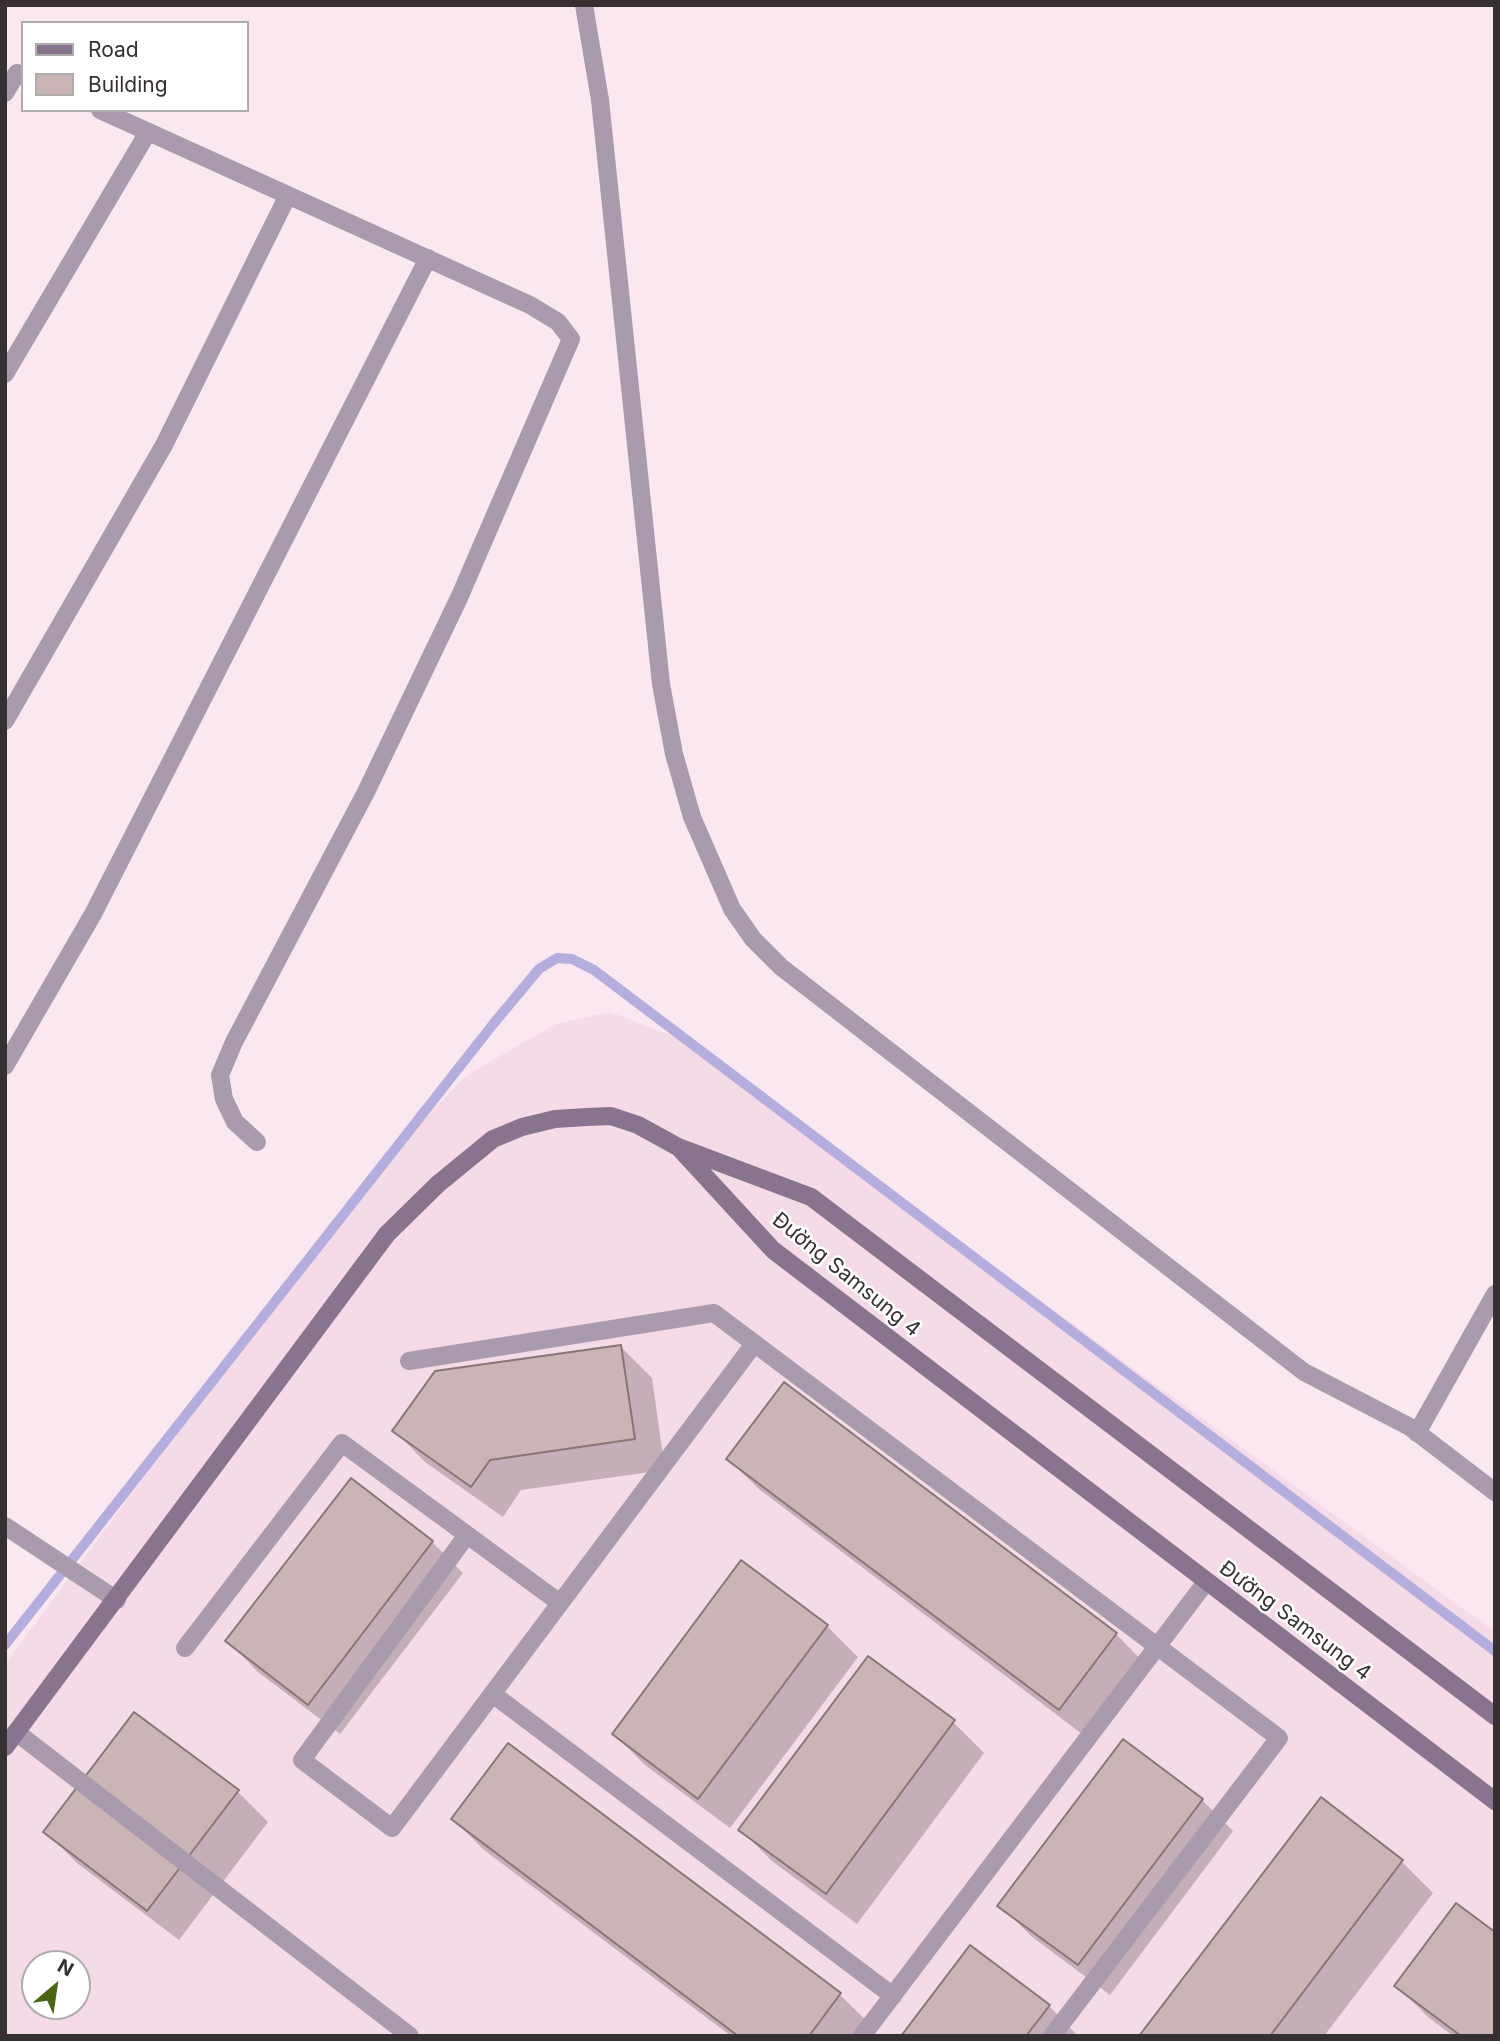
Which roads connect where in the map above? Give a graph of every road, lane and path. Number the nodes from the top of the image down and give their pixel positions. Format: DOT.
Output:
graph roads {
  1 [pos="584,5"];
  2 [pos="15,72"];
  3 [pos="5,93"];
  4 [pos="104,112"];
  5 [pos="148,132"];
  6 [pos="288,195"];
  7 [pos="428,258"];
  8 [pos="5,374"];
  9 [pos="5,721"];
  10 [pos="5,1066"];
  11 [pos="257,1142"];
  12 [pos="678,1147"];
  13 [pos="1495,1294"];
  14 [pos="754,1343"];
  15 [pos="409,1361"];
  16 [pos="1417,1433"];
  17 [pos="1495,1492"];
  18 [pos="5,1526"];
  19 [pos="467,1535"];
  20 [pos="1206,1582"];
  21 [pos="117,1600"];
  22 [pos="560,1604"];
  23 [pos="1156,1647"];
  24 [pos="185,1648"];
  25 [pos="494,1695"];
  26 [pos="1495,1716"];
  27 [pos="11,1740"];
  28 [pos="1495,1801"];
  29 [pos="893,1996"];
  30 [pos="410,2036"];
  31 [pos="862,2036"];
  32 [pos="1052,2036"];
  1 -- 16 [label="street"];
  2 -- 3 [label="street"];
  4 -- 5 [label="street"];
  5 -- 6 [label="street"];
  5 -- 8 [label="street"];
  6 -- 7 [label="street"];
  6 -- 9 [label="street"];
  7 -- 10 [label="street"];
  7 -- 11 [label="street"];
  12 -- 20 [label="main road, Đường Samsung 4"];
  12 -- 21 [label="main road"];
  12 -- 26 [label="main road, Đường Samsung 4"];
  13 -- 16 [label="street"];
  14 -- 15 [label="street"];
  14 -- 22 [label="street"];
  14 -- 23 [label="street"];
  16 -- 17 [label="street"];
  18 -- 21 [label="street"];
  19 -- 22 [label="street"];
  19 -- 24 [label="street"];
  19 -- 25 [label="street"];
  20 -- 23 [label="street"];
  20 -- 28 [label="main road, Đường Samsung 4"];
  21 -- 27 [label="main road"];
  22 -- 25 [label="street"];
  23 -- 29 [label="street"];
  23 -- 32 [label="street"];
  25 -- 29 [label="street"];
  27 -- 30 [label="street"];
  29 -- 31 [label="street"];
}
